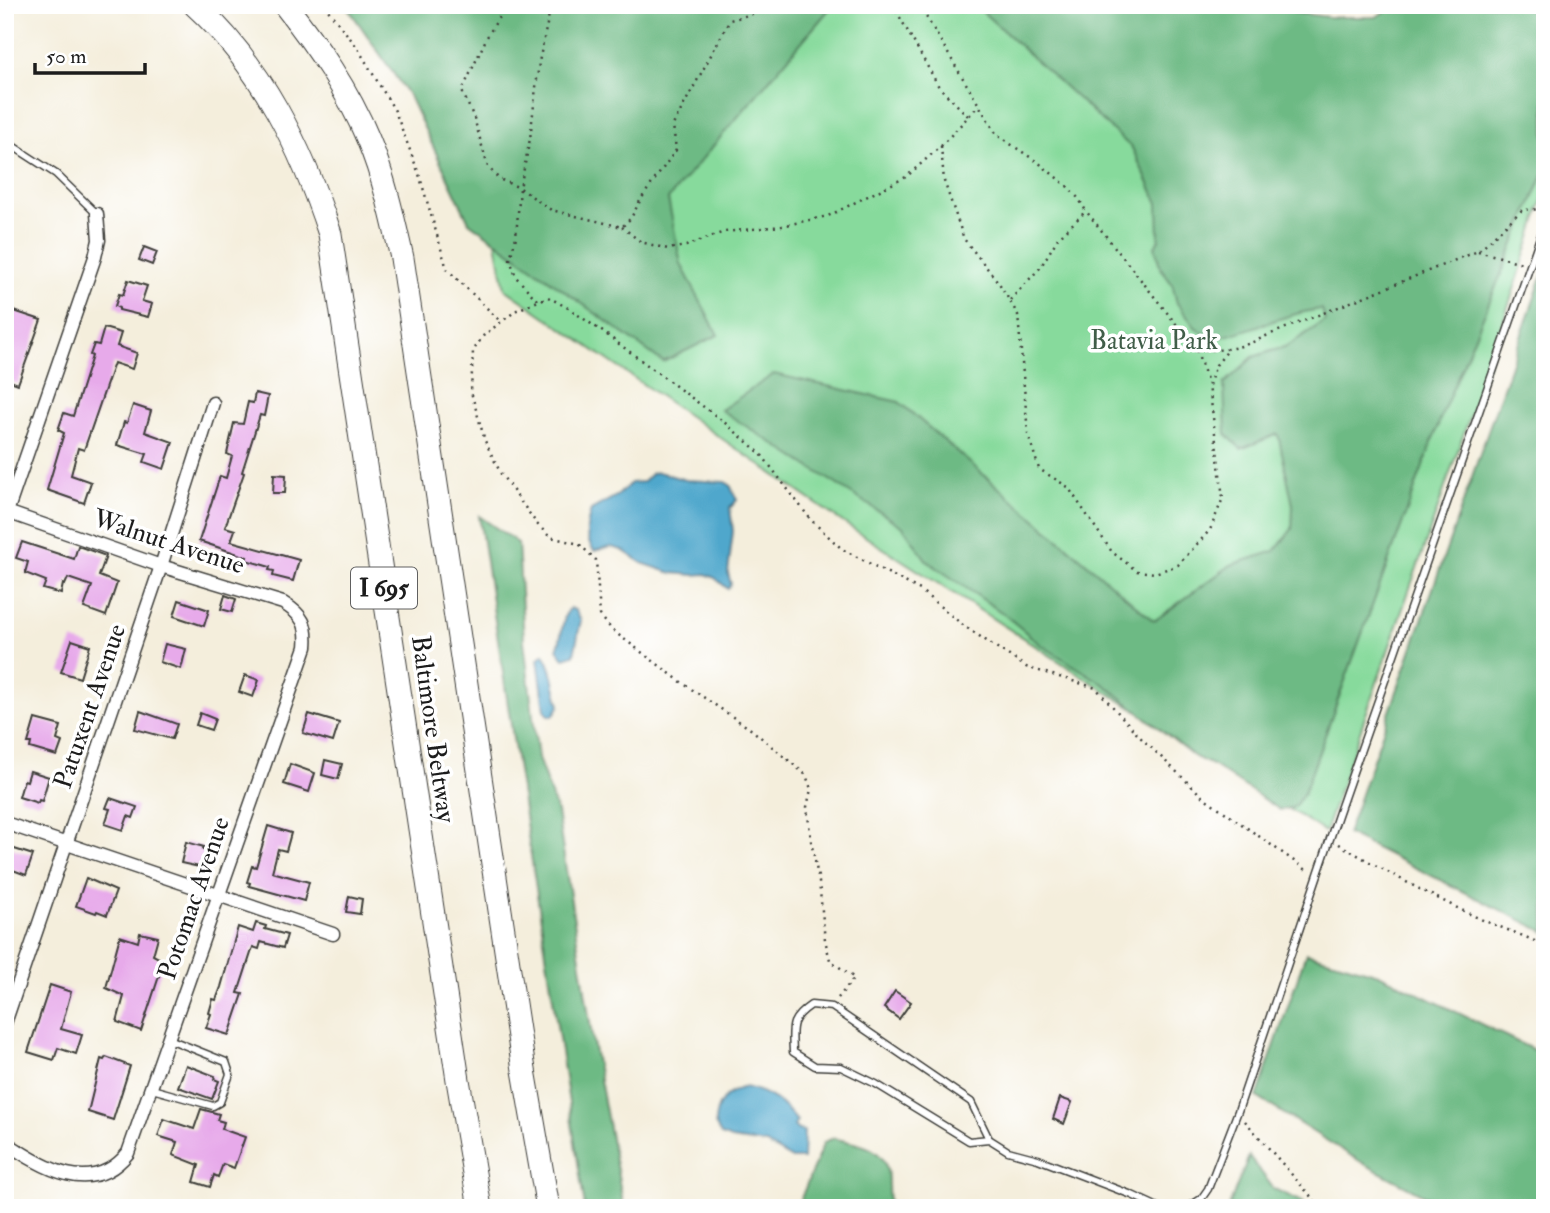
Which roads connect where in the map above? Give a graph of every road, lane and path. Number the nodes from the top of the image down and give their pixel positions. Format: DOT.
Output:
graph roads {
  1 [pos="195,5"];
  2 [pos="285,5"];
  3 [pos="324,5"];
  4 [pos="506,5"];
  5 [pos="551,5"];
  6 [pos="768,5"];
  7 [pos="893,5"];
  8 [pos="919,5"];
  9 [pos="979,105"];
  10 [pos="968,116"];
  11 [pos="5,141"];
  12 [pos="941,146"];
  13 [pos="520,188"];
  14 [pos="1545,209"];
  15 [pos="1086,211"];
  16 [pos="97,214"];
  17 [pos="1545,223"];
  18 [pos="622,227"];
  19 [pos="1478,251"];
  20 [pos="1531,265"];
  21 [pos="1010,300"];
  22 [pos="538,301"];
  23 [pos="501,322"];
  24 [pos="1196,349"];
  25 [pos="1229,349"];
  26 [pos="1209,385"];
  27 [pos="213,403"];
  28 [pos="6,514"];
  29 [pos="161,566"];
  30 [pos="307,629"];
  31 [pos="5,823"];
  32 [pos="1330,838"];
  33 [pos="67,843"];
  34 [pos="1317,877"];
  35 [pos="217,895"];
  36 [pos="333,934"];
  37 [pos="1545,946"];
  38 [pos="832,1007"];
  39 [pos="5,1023"];
  40 [pos="169,1039"];
  41 [pos="152,1088"];
  42 [pos="1238,1111"];
  43 [pos="989,1139"];
  44 [pos="5,1142"];
  45 [pos="480,1208"];
  46 [pos="548,1208"];
  47 [pos="1160,1208"];
  48 [pos="1187,1208"];
  49 [pos="1321,1208"];
  1 -- 45 [label="highway, Baltimore Beltway / I 695"];
  2 -- 46 [label="highway, Baltimore Beltway / I 695"];
  3 -- 23 [label="path"];
  4 -- 13 [label="path"];
  5 -- 13 [label="path"];
  6 -- 18 [label="path"];
  7 -- 10 [label="path"];
  8 -- 9 [label="path"];
  9 -- 10 [label="path"];
  9 -- 15 [label="path"];
  10 -- 12 [label="path"];
  11 -- 16 [label="lane"];
  12 -- 18 [label="path"];
  12 -- 21 [label="path"];
  13 -- 18 [label="path"];
  13 -- 22 [label="path"];
  14 -- 19 [label="path"];
  15 -- 21 [label="path"];
  15 -- 24 [label="path"];
  16 -- 28 [label="street"];
  17 -- 20 [label="lane"];
  19 -- 20 [label="path"];
  19 -- 25 [label="path"];
  20 -- 32 [label="lane"];
  21 -- 26 [label="path"];
  22 -- 23 [label="path"];
  22 -- 34 [label="path"];
  23 -- 38 [label="path"];
  24 -- 25 [label="path"];
  24 -- 26 [label="path"];
  25 -- 26 [label="path"];
  27 -- 29 [label="street, Patuxent Avenue"];
  28 -- 29 [label="street, Walnut Avenue"];
  29 -- 30 [label="street, Walnut Avenue"];
  29 -- 33 [label="street, Patuxent Avenue"];
  30 -- 35 [label="street, Potomac Avenue"];
  31 -- 33 [label="street"];
  32 -- 34 [label="lane"];
  32 -- 37 [label="path"];
  33 -- 35 [label="street"];
  33 -- 39 [label="street, Patuxent Avenue"];
  34 -- 42 [label="lane"];
  35 -- 36 [label="street"];
  35 -- 40 [label="street, Potomac Avenue"];
  38 -- 43 [label="lane"];
  38 -- 43 [label="lane"];
  40 -- 41 [label="street, Potomac Avenue"];
  40 -- 41 [label="lane"];
  41 -- 44 [label="street, Potomac Avenue"];
  42 -- 48 [label="lane"];
  42 -- 49 [label="path"];
  43 -- 47 [label="lane"];
}
